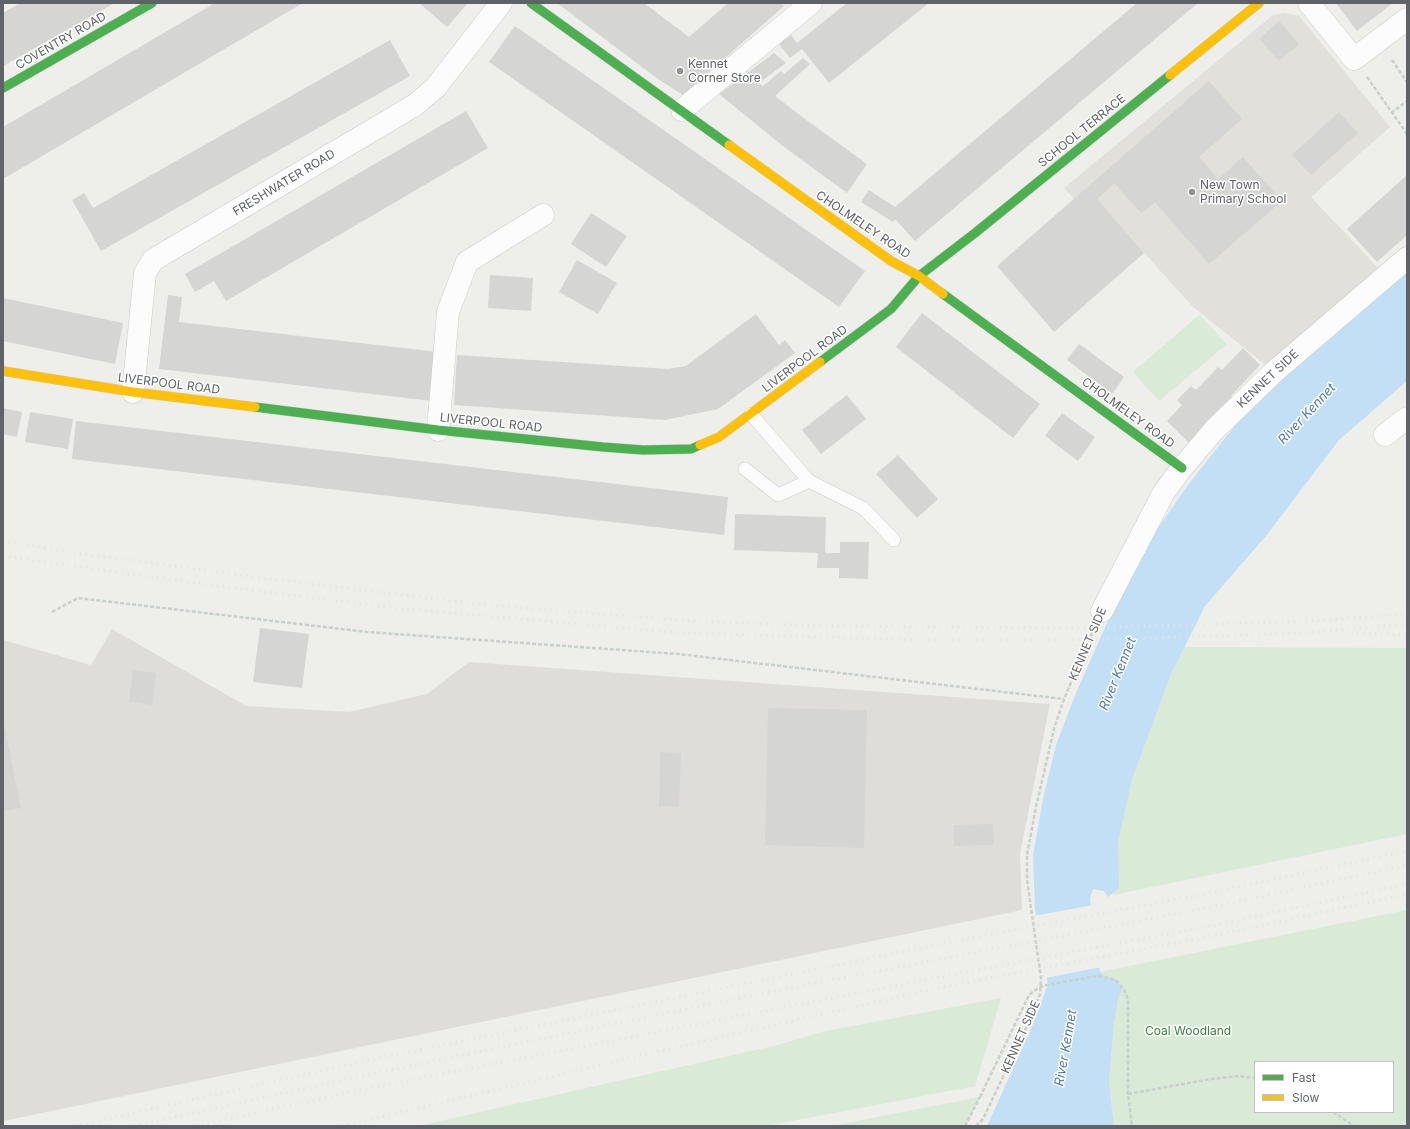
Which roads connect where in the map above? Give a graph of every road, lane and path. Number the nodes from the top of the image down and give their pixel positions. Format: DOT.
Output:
graph roads {
  1 [pos="152,3"];
  2 [pos="501,3"];
  3 [pos="531,3"];
  4 [pos="811,3"];
  5 [pos="1259,3"];
  6 [pos="1309,3"];
  7 [pos="1407,19"];
  8 [pos="1354,59"];
  9 [pos="3,88"];
  10 [pos="1407,100"];
  11 [pos="682,110"];
  12 [pos="1391,113"];
  13 [pos="1407,134"];
  14 [pos="543,215"];
  15 [pos="1407,258"];
  16 [pos="919,276"];
  17 [pos="3,371"];
  18 [pos="133,392"];
  19 [pos="751,414"];
  20 [pos="1407,418"];
  21 [pos="438,430"];
  22 [pos="1386,435"];
  23 [pos="1182,468"];
  24 [pos="745,469"];
  25 [pos="809,481"];
  26 [pos="894,540"];
  27 [pos="1102,611"];
  28 [pos="52,612"];
  29 [pos="1064,699"];
  30 [pos="1254,1078"];
  31 [pos="1128,1094"];
  32 [pos="1334,1113"];
  33 [pos="965,1126"];
  34 [pos="976,1126"];
  35 [pos="1132,1126"];
  36 [pos="1354,1126"];
  1 -- 9 [label="street, COVENTRY ROAD"];
  2 -- 18 [label="street, FRESHWATER ROAD"];
  3 -- 11 [label="street, CHOLMELEY ROAD"];
  4 -- 11 [label="street"];
  5 -- 16 [label="street, SCHOOL TERRACE"];
  6 -- 8 [label="street"];
  7 -- 8 [label="street"];
  8 -- 12 [label="path"];
  10 -- 12 [label="path"];
  11 -- 16 [label="street, CHOLMELEY ROAD"];
  12 -- 13 [label="path"];
  14 -- 21 [label="street"];
  15 -- 23 [label="street, KENNET SIDE"];
  16 -- 19 [label="street, LIVERPOOL ROAD"];
  16 -- 23 [label="street, CHOLMELEY ROAD"];
  17 -- 18 [label="street, LIVERPOOL ROAD"];
  18 -- 21 [label="street, LIVERPOOL ROAD"];
  19 -- 21 [label="street, LIVERPOOL ROAD"];
  19 -- 25 [label="lane"];
  20 -- 22 [label="street"];
  23 -- 27 [label="street, KENNET SIDE"];
  24 -- 25 [label="lane"];
  25 -- 26 [label="lane"];
  27 -- 29 [label="path, KENNET SIDE"];
  28 -- 29 [label="path"];
  29 -- 34 [label="path, KENNET SIDE"];
  30 -- 31 [label="path"];
  31 -- 33 [label="path, bridge"];
  31 -- 35 [label="path"];
  32 -- 36 [label="path"];
}
